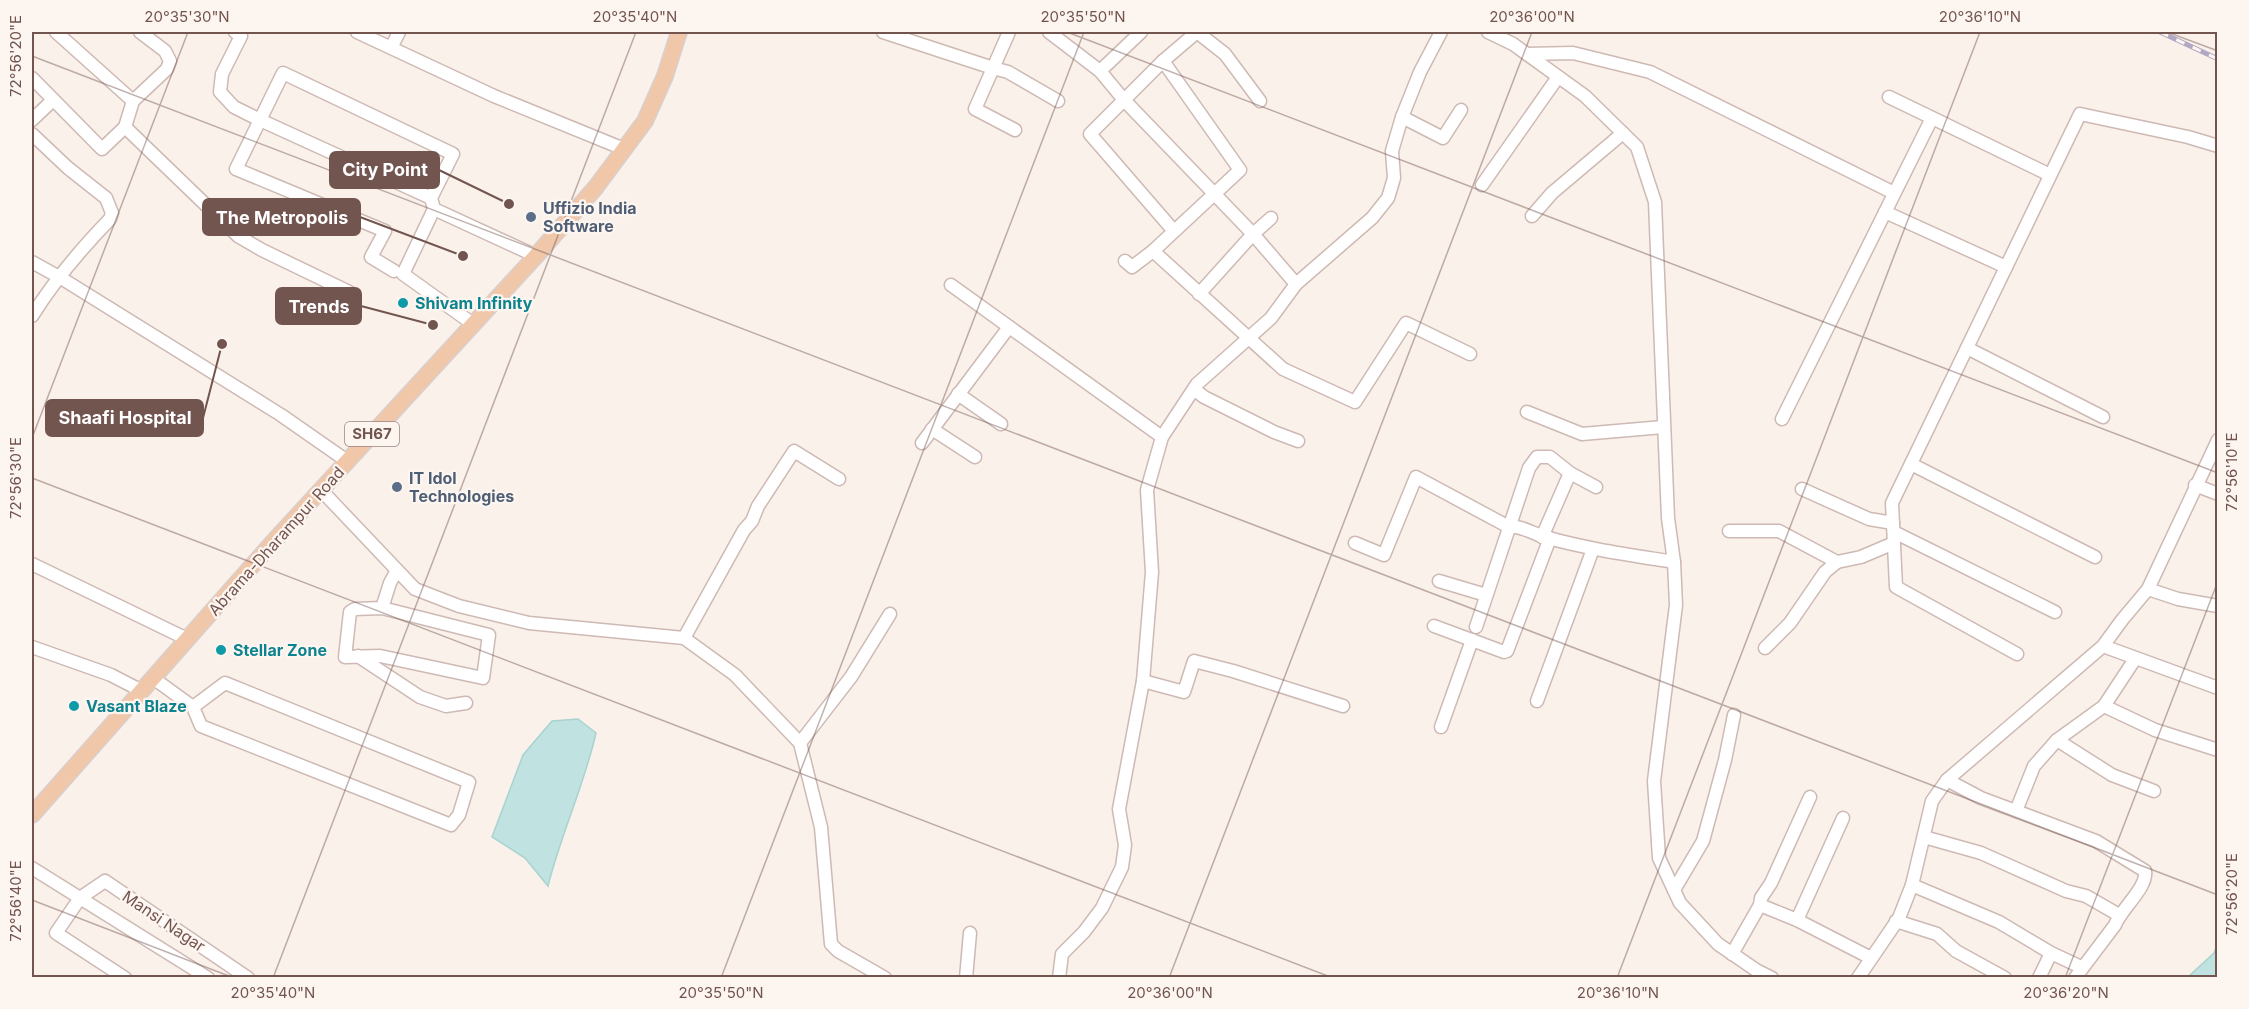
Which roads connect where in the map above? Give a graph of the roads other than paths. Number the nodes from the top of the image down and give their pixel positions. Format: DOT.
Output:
graph roads {
  1 [pos="56,32"];
  2 [pos="140,32"];
  3 [pos="235,32"];
  4 [pos="357,32"];
  5 [pos="399,32"];
  6 [pos="679,32"];
  7 [pos="883,32"];
  8 [pos="1009,32"];
  9 [pos="1141,32"];
  10 [pos="1441,32"];
  11 [pos="1488,32"];
  12 [pos="1056,34"];
  13 [pos="392,46"];
  14 [pos="1527,54"];
  15 [pos="1163,61"];
  16 [pos="993,68"];
  17 [pos="1100,71"];
  18 [pos="1558,77"];
  19 [pos="32,78"];
  20 [pos="1889,97"];
  21 [pos="53,100"];
  22 [pos="1124,100"];
  23 [pos="133,101"];
  24 [pos="1058,101"];
  25 [pos="1260,101"];
  26 [pos="1461,110"];
  27 [pos="1402,117"];
  28 [pos="1932,118"];
  29 [pos="32,120"];
  30 [pos="260,120"];
  31 [pos="125,127"];
  32 [pos="1015,130"];
  33 [pos="1623,134"];
  34 [pos="33,138"];
  35 [pos="2217,146"];
  36 [pos="624,149"];
  37 [pos="2050,175"];
  38 [pos="1482,185"];
  39 [pos="1894,192"];
  40 [pos="1213,193"];
  41 [pos="432,204"];
  42 [pos="1885,212"];
  43 [pos="1532,216"];
  44 [pos="1271,218"];
  45 [pos="1173,230"];
  46 [pos="1253,234"];
  47 [pos="1153,251"];
  48 [pos="536,256"];
  49 [pos="1125,261"];
  50 [pos="32,262"];
  51 [pos="2006,267"];
  52 [pos="394,271"];
  53 [pos="61,278"];
  54 [pos="1296,284"];
  55 [pos="951,285"];
  56 [pos="349,292"];
  57 [pos="1199,294"];
  58 [pos="32,316"];
  59 [pos="473,324"];
  60 [pos="1009,327"];
  61 [pos="1250,339"];
  62 [pos="1967,348"];
  63 [pos="1470,354"];
  64 [pos="1195,390"];
  65 [pos="958,394"];
  66 [pos="1527,412"];
  67 [pos="2103,417"];
  68 [pos="1782,419"];
  69 [pos="1001,424"];
  70 [pos="1664,427"];
  71 [pos="932,429"];
  72 [pos="1162,437"];
  73 [pos="2217,440"];
  74 [pos="1298,441"];
  75 [pos="922,443"];
  76 [pos="975,457"];
  77 [pos="347,461"];
  78 [pos="1911,464"];
  79 [pos="1569,472"];
  80 [pos="839,479"];
  81 [pos="2195,485"];
  82 [pos="1596,487"];
  83 [pos="1802,489"];
  84 [pos="321,490"];
  85 [pos="2217,494"];
  86 [pos="1509,527"];
  87 [pos="1729,531"];
  88 [pos="1894,532"];
  89 [pos="1546,538"];
  90 [pos="1354,543"];
  91 [pos="1593,549"];
  92 [pos="2095,557"];
  93 [pos="1674,562"];
  94 [pos="1837,562"];
  95 [pos="32,564"];
  96 [pos="397,570"];
  97 [pos="1439,581"];
  98 [pos="2148,589"];
  99 [pos="1486,595"];
  100 [pos="2217,606"];
  101 [pos="382,608"];
  102 [pos="2055,612"];
  103 [pos="890,614"];
  104 [pos="1434,626"];
  105 [pos="1476,627"];
  106 [pos="684,638"];
  107 [pos="187,639"];
  108 [pos="1472,640"];
  109 [pos="2103,646"];
  110 [pos="32,648"];
  111 [pos="1765,648"];
  112 [pos="2017,654"];
  113 [pos="358,657"];
  114 [pos="2134,659"];
  115 [pos="153,678"];
  116 [pos="1143,681"];
  117 [pos="2217,688"];
  118 [pos="142,691"];
  119 [pos="1537,701"];
  120 [pos="466,703"];
  121 [pos="1343,705"];
  122 [pos="2104,706"];
  123 [pos="193,707"];
  124 [pos="1734,715"];
  125 [pos="1441,727"];
  126 [pos="2057,740"];
  127 [pos="800,743"];
  128 [pos="2217,750"];
  129 [pos="1947,780"];
  130 [pos="2154,790"];
  131 [pos="1810,797"];
  132 [pos="2016,811"];
  133 [pos="32,815"];
  134 [pos="1842,818"];
  135 [pos="1924,837"];
  136 [pos="32,868"];
  137 [pos="1912,885"];
  138 [pos="1674,890"];
  139 [pos="80,898"];
  140 [pos="1760,905"];
  141 [pos="2119,915"];
  142 [pos="1797,920"];
  143 [pos="1896,921"];
  144 [pos="970,933"];
  145 [pos="2051,952"];
  146 [pos="1732,954"];
  147 [pos="1871,958"];
  148 [pos="2078,972"];
  149 [pos="125,978"];
  150 [pos="208,978"];
  151 [pos="248,978"];
  152 [pos="885,978"];
  153 [pos="966,978"];
  154 [pos="1059,978"];
  155 [pos="1772,978"];
  156 [pos="1858,978"];
  157 [pos="2005,978"];
  158 [pos="2039,978"];
  1 -- 23 [label="street"];
  2 -- 23 [label="street"];
  3 -- 30 [label="street"];
  4 -- 13 [label="street"];
  5 -- 13 [label="street"];
  6 -- 36 [label="main road, Abrama-Dharampur Road / SH67"];
  7 -- 16 [label="street"];
  8 -- 16 [label="street"];
  9 -- 17 [label="street"];
  10 -- 27 [label="street"];
  11 -- 14 [label="street"];
  12 -- 17 [label="street"];
  13 -- 36 [label="street"];
  14 -- 18 [label="street"];
  14 -- 39 [label="street"];
  15 -- 22 [label="street"];
  15 -- 25 [label="street"];
  15 -- 40 [label="street"];
  16 -- 24 [label="street"];
  16 -- 32 [label="street"];
  17 -- 22 [label="street"];
  18 -- 33 [label="street"];
  18 -- 38 [label="street"];
  19 -- 21 [label="street"];
  20 -- 28 [label="street"];
  21 -- 29 [label="street"];
  21 -- 31 [label="street"];
  22 -- 40 [label="street"];
  22 -- 45 [label="street"];
  23 -- 31 [label="street"];
  26 -- 27 [label="street"];
  27 -- 54 [label="street"];
  28 -- 37 [label="street"];
  28 -- 39 [label="street"];
  30 -- 41 [label="street"];
  30 -- 41 [label="street"];
  30 -- 52 [label="street"];
  31 -- 56 [label="street"];
  33 -- 43 [label="street"];
  33 -- 70 [label="street"];
  34 -- 53 [label="street"];
  35 -- 37 [label="street"];
  36 -- 48 [label="main road, Abrama-Dharampur Road / SH67"];
  37 -- 51 [label="street"];
  39 -- 42 [label="street"];
  40 -- 45 [label="street"];
  40 -- 46 [label="street"];
  41 -- 48 [label="street"];
  41 -- 59 [label="street"];
  42 -- 51 [label="street"];
  42 -- 68 [label="street"];
  44 -- 46 [label="street"];
  45 -- 47 [label="street"];
  46 -- 54 [label="street"];
  46 -- 57 [label="street"];
  47 -- 49 [label="street"];
  47 -- 57 [label="street"];
  48 -- 59 [label="main road, Abrama-Dharampur Road / SH67"];
  50 -- 53 [label="street"];
  51 -- 62 [label="street"];
  53 -- 58 [label="street"];
  53 -- 77 [label="street"];
  54 -- 61 [label="street"];
  55 -- 60 [label="street"];
  57 -- 61 [label="street"];
  59 -- 77 [label="main road, Abrama-Dharampur Road / SH67"];
  60 -- 65 [label="street"];
  60 -- 72 [label="street"];
  61 -- 63 [label="street"];
  61 -- 64 [label="street"];
  62 -- 67 [label="street"];
  62 -- 78 [label="street"];
  64 -- 72 [label="street"];
  64 -- 74 [label="street"];
  65 -- 69 [label="street"];
  65 -- 71 [label="street"];
  66 -- 70 [label="street"];
  70 -- 93 [label="street"];
  71 -- 75 [label="street"];
  71 -- 76 [label="street"];
  72 -- 116 [label="street"];
  73 -- 81 [label="street"];
  77 -- 84 [label="main road, Abrama-Dharampur Road / SH67"];
  78 -- 88 [label="street"];
  78 -- 92 [label="street"];
  79 -- 82 [label="street"];
  79 -- 86 [label="street"];
  79 -- 89 [label="street"];
  80 -- 106 [label="street"];
  81 -- 85 [label="street"];
  81 -- 98 [label="street"];
  83 -- 88 [label="street"];
  84 -- 96 [label="street"];
  84 -- 107 [label="main road, Abrama-Dharampur Road / SH67"];
  86 -- 89 [label="street"];
  86 -- 90 [label="street"];
  86 -- 99 [label="street"];
  87 -- 94 [label="street"];
  88 -- 94 [label="street"];
  88 -- 102 [label="street"];
  88 -- 112 [label="street"];
  89 -- 91 [label="street"];
  89 -- 108 [label="street"];
  91 -- 93 [label="street"];
  91 -- 119 [label="street"];
  93 -- 138 [label="street"];
  94 -- 111 [label="street"];
  95 -- 107 [label="street"];
  96 -- 101 [label="street"];
  96 -- 106 [label="street"];
  97 -- 99 [label="street"];
  98 -- 100 [label="street"];
  98 -- 109 [label="street"];
  99 -- 105 [label="street"];
  101 -- 113 [label="street"];
  101 -- 113 [label="street"];
  103 -- 127 [label="street"];
  104 -- 108 [label="street"];
  106 -- 127 [label="street"];
  107 -- 115 [label="main road, Abrama-Dharampur Road / SH67"];
  108 -- 125 [label="street"];
  109 -- 114 [label="street"];
  109 -- 129 [label="street"];
  110 -- 118 [label="street"];
  113 -- 120 [label="street"];
  114 -- 117 [label="street"];
  114 -- 122 [label="street"];
  115 -- 118 [label="main road, Abrama-Dharampur Road / SH67"];
  115 -- 123 [label="street"];
  116 -- 121 [label="street"];
  116 -- 154 [label="street"];
  118 -- 133 [label="main road, Abrama-Dharampur Road / SH67"];
  122 -- 126 [label="street"];
  122 -- 128 [label="street"];
  123 -- 123 [label="street"];
  124 -- 138 [label="street"];
  126 -- 130 [label="street"];
  126 -- 132 [label="street"];
  127 -- 152 [label="street"];
  129 -- 132 [label="street"];
  129 -- 135 [label="street"];
  131 -- 140 [label="street"];
  132 -- 141 [label="street"];
  134 -- 142 [label="street"];
  135 -- 137 [label="street"];
  135 -- 141 [label="street"];
  136 -- 139 [label="street, Mansi Nagar"];
  137 -- 143 [label="street"];
  137 -- 145 [label="street"];
  138 -- 146 [label="street"];
  139 -- 149 [label="street, Mansi Nagar"];
  139 -- 150 [label="street, Mansi Nagar"];
  139 -- 151 [label="street, Mansi Nagar"];
  140 -- 142 [label="street"];
  140 -- 146 [label="street"];
  141 -- 148 [label="street"];
  142 -- 147 [label="street"];
  143 -- 147 [label="street"];
  143 -- 157 [label="street"];
  144 -- 153 [label="street"];
  145 -- 148 [label="street"];
  145 -- 158 [label="street"];
  146 -- 155 [label="street"];
  147 -- 156 [label="street"];
}
